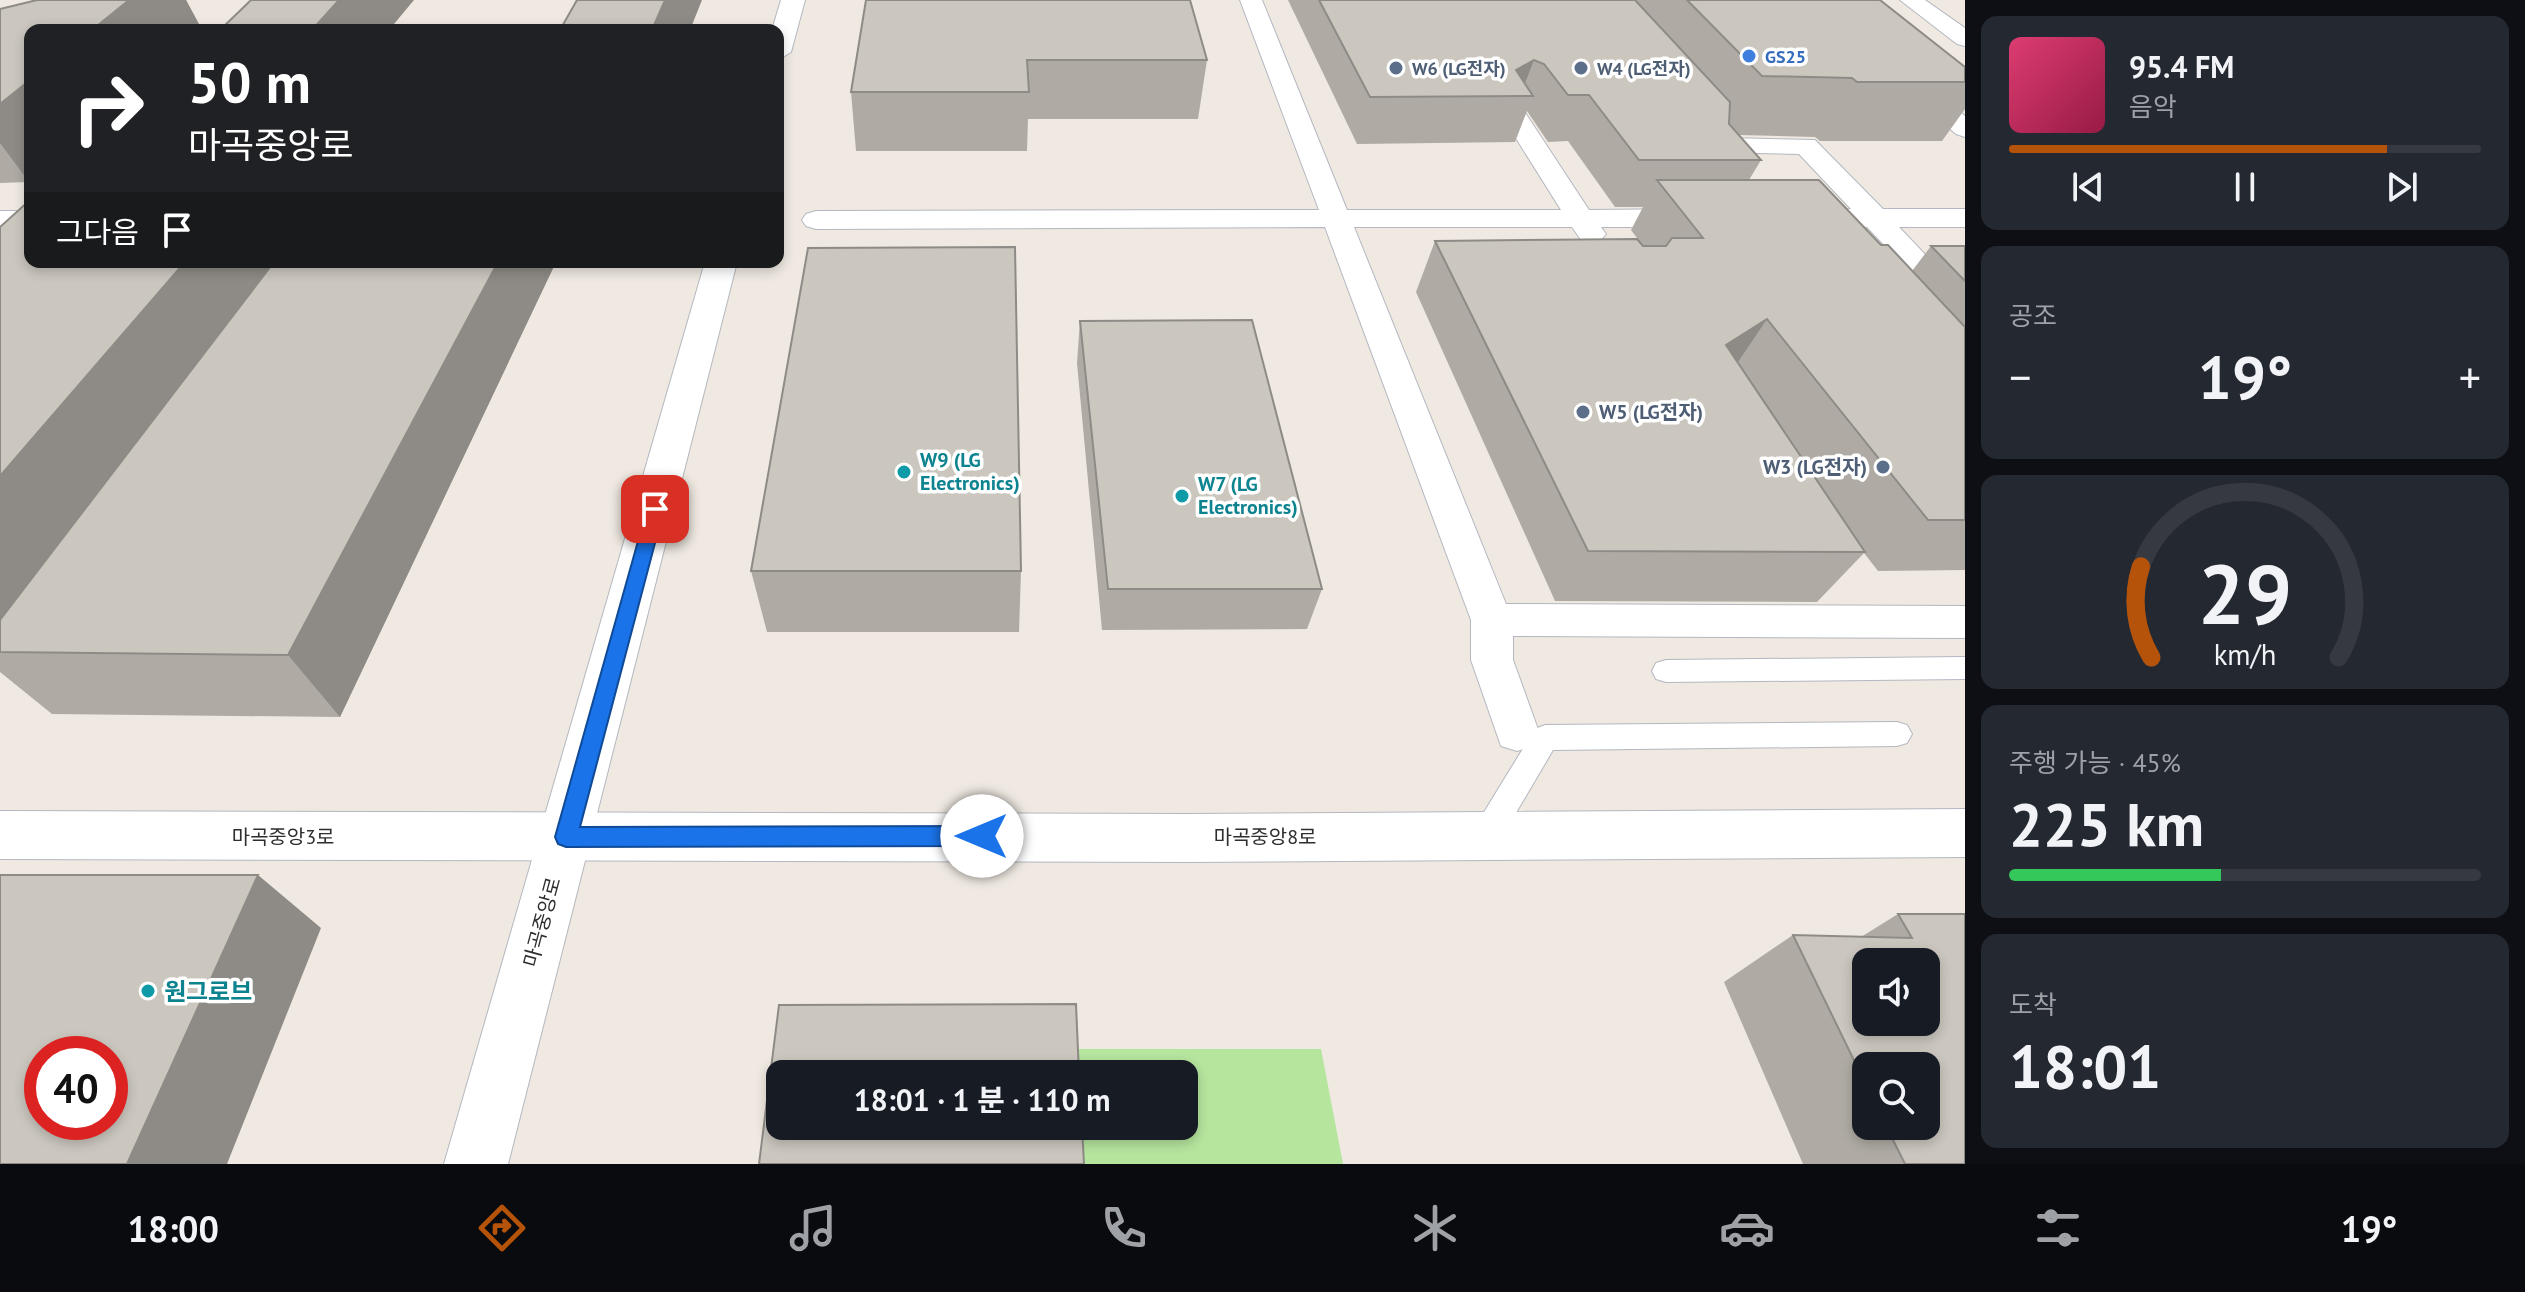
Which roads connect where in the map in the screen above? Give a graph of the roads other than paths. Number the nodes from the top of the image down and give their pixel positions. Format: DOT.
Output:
graph roads {
  1 [pos="793,0"];
  2 [pos="1251,0"];
  3 [pos="1911,0"];
  4 [pos="784,31"];
  5 [pos="1965,39"];
  6 [pos="1894,70"];
  7 [pos="1691,112"];
  8 [pos="1515,116"];
  9 [pos="1965,129"];
  10 [pos="1335,217"];
  11 [pos="1580,218"];
  12 [pos="1716,218"];
  13 [pos="1776,218"];
  14 [pos="1877,218"];
  15 [pos="1965,218"];
  16 [pos="0,220"];
  17 [pos="24,220"];
  18 [pos="816,220"];
  19 [pos="1603,253"];
  20 [pos="719,268"];
  21 [pos="1892,285"];
  22 [pos="1492,620"];
  23 [pos="1965,622"];
  24 [pos="1965,668"];
  25 [pos="1666,671"];
  26 [pos="1517,732"];
  27 [pos="1897,734"];
  28 [pos="1965,833"];
  29 [pos="0,835"];
  30 [pos="1486,835"];
  31 [pos="566,837"];
  32 [pos="476,1164"];
  1 -- 4 [label="street"];
  2 -- 10 [label="street"];
  3 -- 5 [label="street"];
  6 -- 9 [label="street"];
  7 -- 14 [label="street"];
  8 -- 11 [label="street"];
  10 -- 11 [label="street"];
  10 -- 18 [label="street"];
  10 -- 22 [label="street"];
  11 -- 12 [label="street"];
  11 -- 19 [label="street"];
  13 -- 14 [label="street"];
  14 -- 15 [label="street"];
  14 -- 21 [label="street"];
  16 -- 17 [label="street"];
  20 -- 31 [label="street, 마곡중앙로"];
  22 -- 23 [label="street"];
  22 -- 26 [label="street"];
  24 -- 25 [label="lane"];
  27 -- 30 [label="lane"];
  28 -- 30 [label="street, 마곡중앙8로"];
  29 -- 31 [label="street, 마곡중앙3로"];
  30 -- 31 [label="street, 마곡중앙8로"];
  31 -- 32 [label="street, 마곡중앙로"];
}
